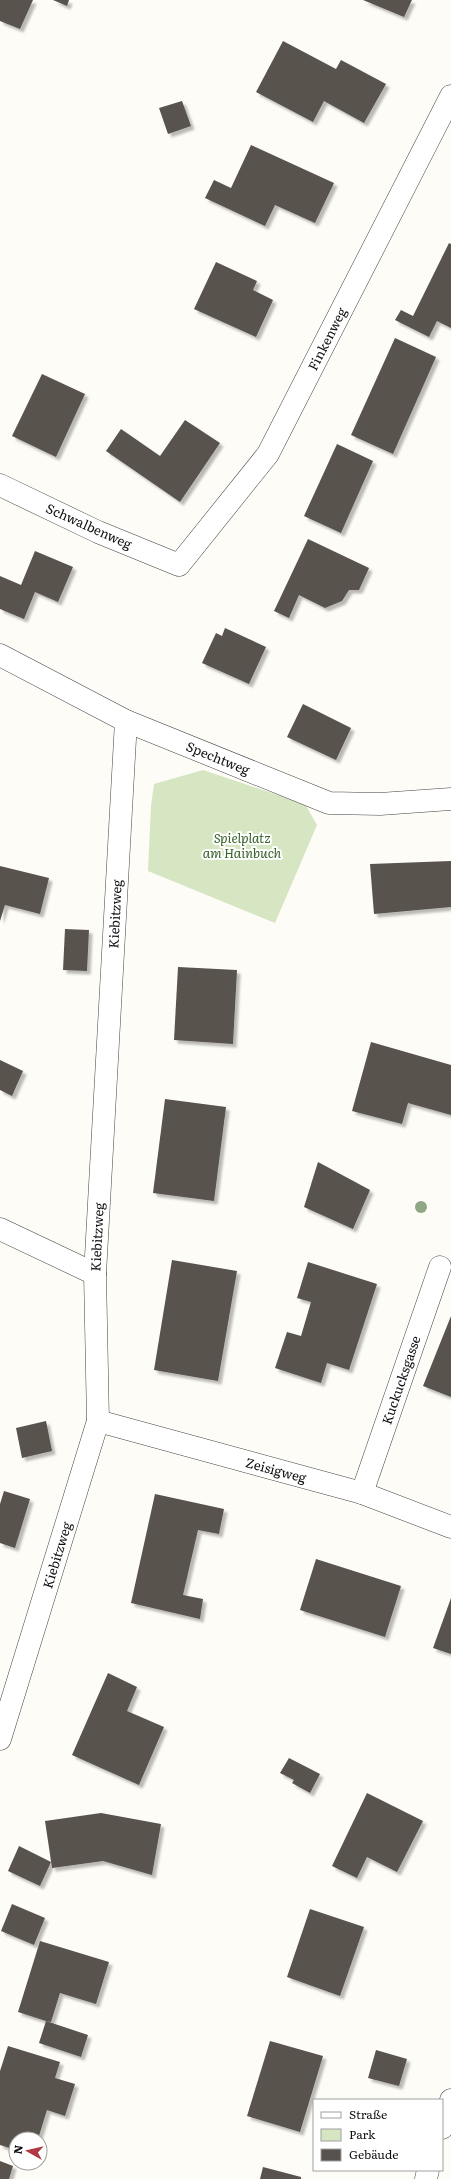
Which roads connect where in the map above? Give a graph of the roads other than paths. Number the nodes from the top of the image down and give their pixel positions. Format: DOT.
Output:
graph roads {
  1 [pos="451,96"];
  2 [pos="0,485"];
  3 [pos="179,565"];
  4 [pos="0,655"];
  5 [pos="126,721"];
  6 [pos="451,799"];
  7 [pos="0,1229"];
  8 [pos="440,1267"];
  9 [pos="95,1274"];
  10 [pos="98,1421"];
  11 [pos="362,1493"];
  12 [pos="451,1527"];
  13 [pos="0,1739"];
  14 [pos="451,2100"];
  15 [pos="443,2125"];
  1 -- 3 [label="street, Finkenweg"];
  2 -- 3 [label="street, Schwalbenweg"];
  4 -- 5 [label="street, Spechtweg"];
  5 -- 6 [label="street, Spechtweg"];
  5 -- 9 [label="street, Kiebitzweg"];
  7 -- 9 [label="street"];
  8 -- 11 [label="street, Kuckucksgasse"];
  9 -- 10 [label="street, Kiebitzweg"];
  10 -- 11 [label="street, Zeisigweg"];
  10 -- 13 [label="street, Kiebitzweg"];
  11 -- 12 [label="street, Zeisigweg"];
  14 -- 15 [label="street"];
}
